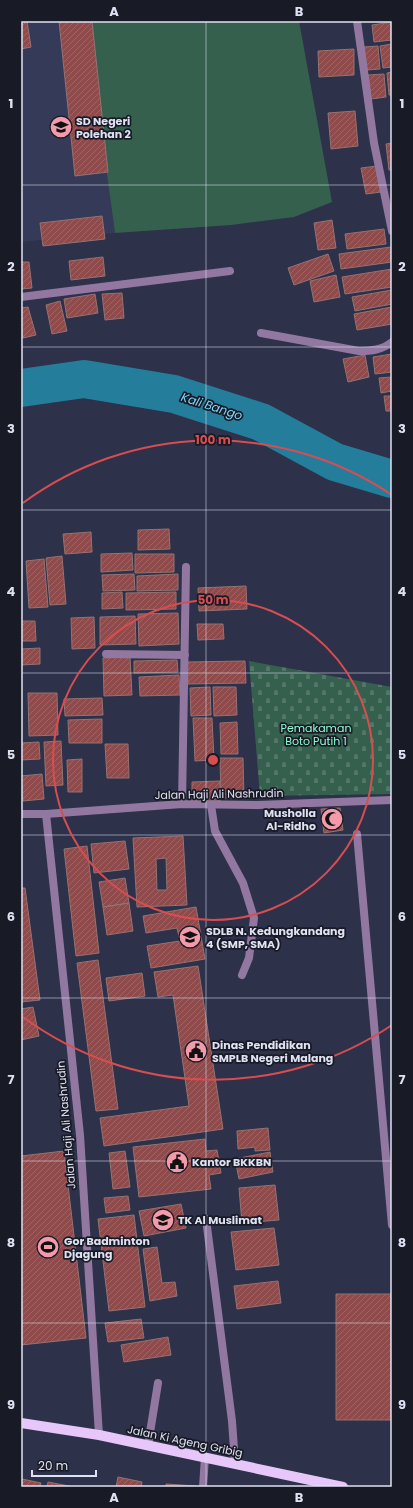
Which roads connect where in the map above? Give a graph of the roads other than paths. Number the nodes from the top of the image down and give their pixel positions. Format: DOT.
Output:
graph roads {
  1 [pos="357,21"];
  2 [pos="392,231"];
  3 [pos="230,270"];
  4 [pos="21,297"];
  5 [pos="261,333"];
  6 [pos="392,342"];
  7 [pos="186,567"];
  8 [pos="106,654"];
  9 [pos="184,656"];
  10 [pos="392,800"];
  11 [pos="182,804"];
  12 [pos="212,805"];
  13 [pos="21,814"];
  14 [pos="46,814"];
  15 [pos="357,834"];
  16 [pos="242,975"];
  17 [pos="206,1219"];
  18 [pos="392,1225"];
  19 [pos="158,1383"];
  20 [pos="21,1423"];
  21 [pos="99,1435"];
  22 [pos="148,1445"];
  23 [pos="205,1457"];
  24 [pos="235,1463"];
  25 [pos="203,1487"];
  26 [pos="343,1487"];
  1 -- 2 [label="street"];
  3 -- 4 [label="street"];
  5 -- 6 [label="street"];
  7 -- 9 [label="street"];
  8 -- 9 [label="street"];
  9 -- 11 [label="street"];
  10 -- 12 [label="street, Jalan Haji Ali Nashrudin"];
  11 -- 12 [label="street, Jalan Haji Ali Nashrudin"];
  11 -- 14 [label="street, Jalan Haji Ali Nashrudin"];
  12 -- 16 [label="street"];
  13 -- 14 [label="street, Jalan Haji Ali Nashrudin"];
  14 -- 21 [label="street, Jalan Haji Ali Nashrudin"];
  15 -- 18 [label="street"];
  17 -- 24 [label="street"];
  19 -- 22 [label="street"];
  20 -- 21 [label="main road, Jalan Ki Ageng Gribig"];
  21 -- 22 [label="main road, Jalan Ki Ageng Gribig"];
  22 -- 23 [label="main road, Jalan Ki Ageng Gribig"];
  23 -- 24 [label="main road, Jalan Ki Ageng Gribig"];
  23 -- 25 [label="street"];
  24 -- 26 [label="main road, Jalan Ki Ageng Gribig"];
}
